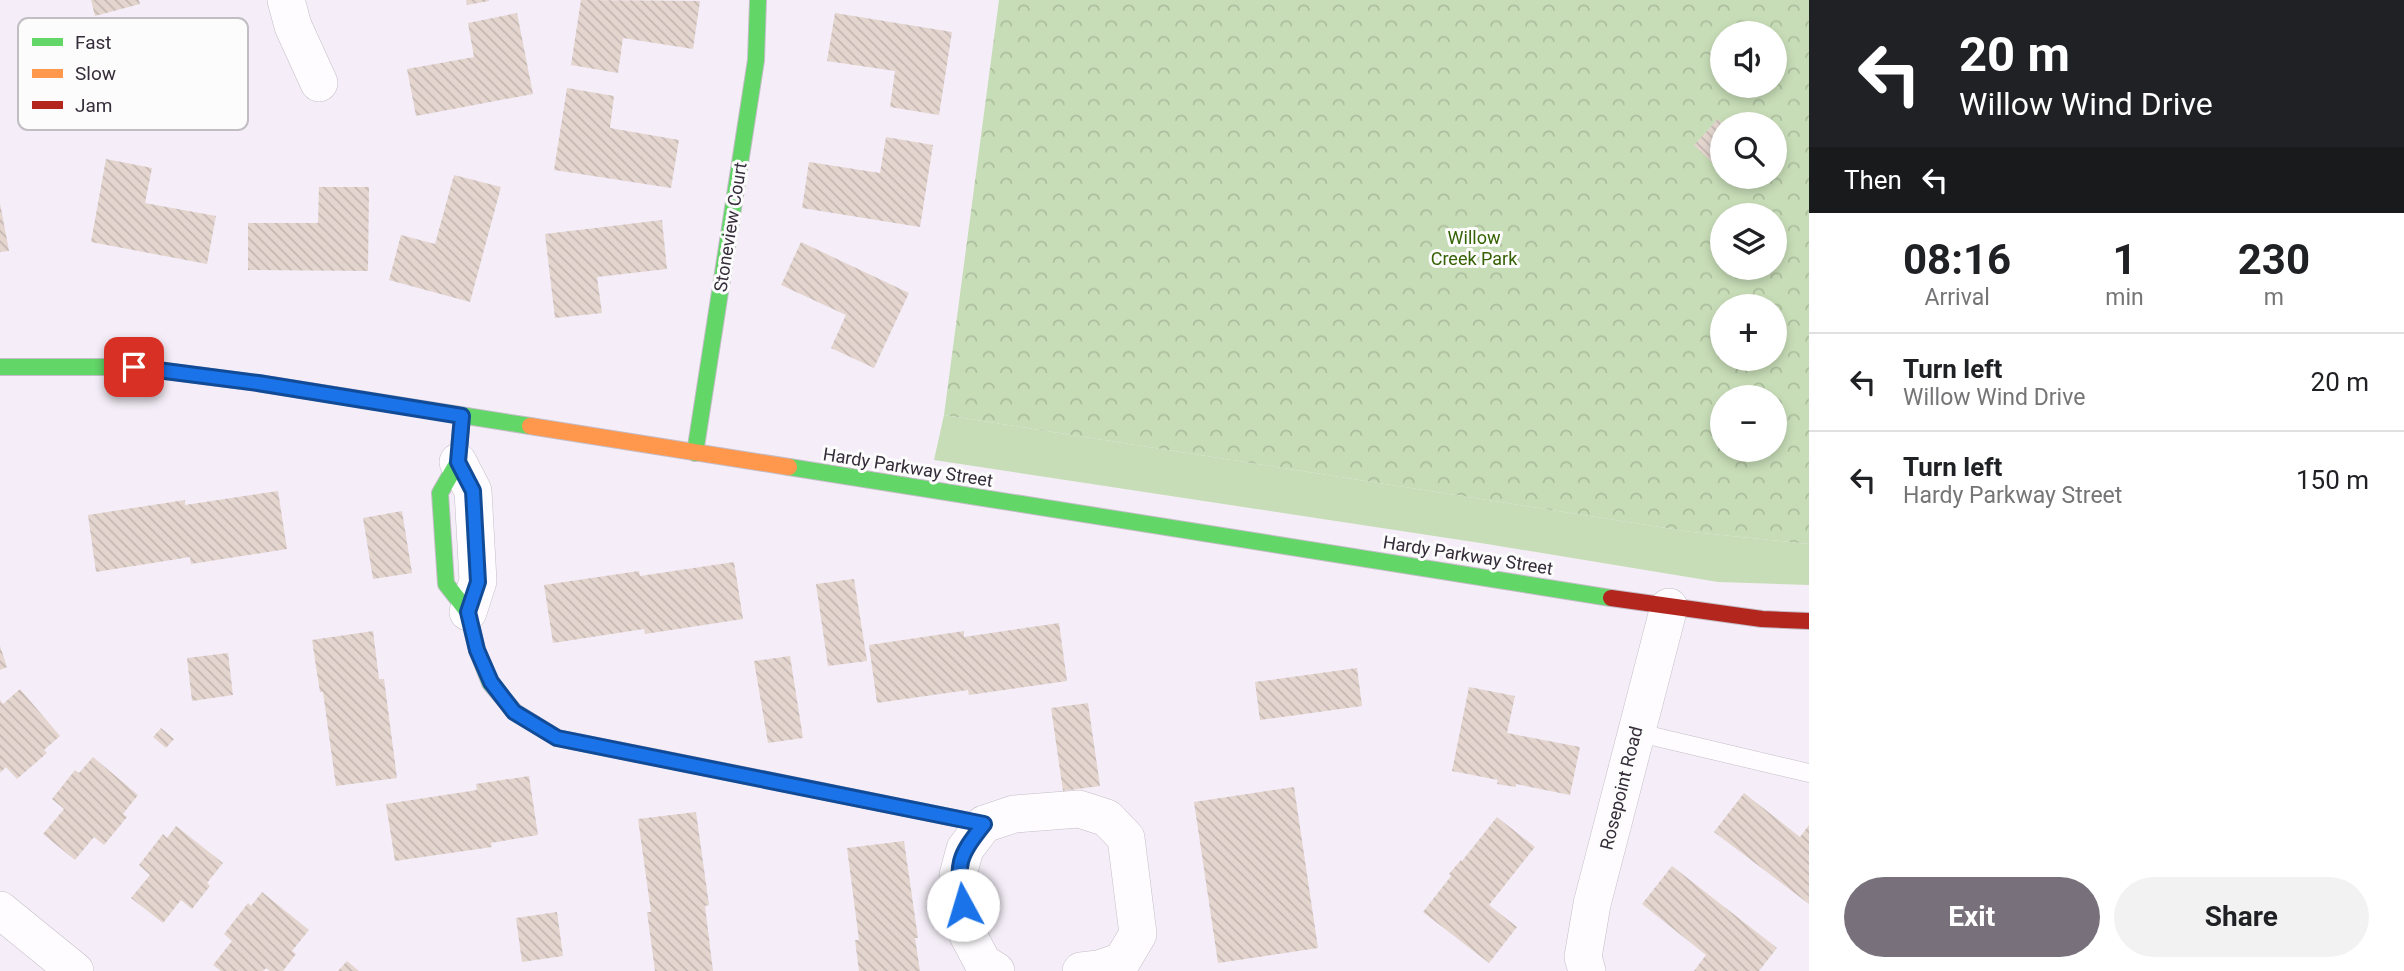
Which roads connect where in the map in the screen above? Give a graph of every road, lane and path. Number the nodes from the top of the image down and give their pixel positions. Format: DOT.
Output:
graph roads {
  1 [pos="286,0"];
  2 [pos="758,0"];
  3 [pos="319,83"];
  4 [pos="0,367"];
  5 [pos="462,416"];
  6 [pos="695,453"];
  7 [pos="458,462"];
  8 [pos="1669,607"];
  9 [pos="468,612"];
  10 [pos="1809,621"];
  11 [pos="1635,733"];
  12 [pos="1809,773"];
  13 [pos="984,824"];
  14 [pos="0,910"];
  15 [pos="75,971"];
  16 [pos="996,971"];
  17 [pos="1081,971"];
  18 [pos="1587,971"];
  1 -- 3 [label="street"];
  2 -- 6 [label="main road, Stoneview Court"];
  4 -- 5 [label="main road, Hardy Parkway Street"];
  5 -- 6 [label="main road, Hardy Parkway Street"];
  5 -- 7 [label="main road"];
  6 -- 8 [label="main road, Hardy Parkway Street"];
  7 -- 9 [label="street"];
  8 -- 10 [label="main road, Hardy Parkway Street"];
  8 -- 11 [label="street, Rosepoint Road"];
  9 -- 13 [label="main road"];
  11 -- 12 [label="lane"];
  11 -- 18 [label="street, Rosepoint Road"];
  13 -- 16 [label="street"];
  13 -- 17 [label="street"];
  14 -- 15 [label="street"];
}
